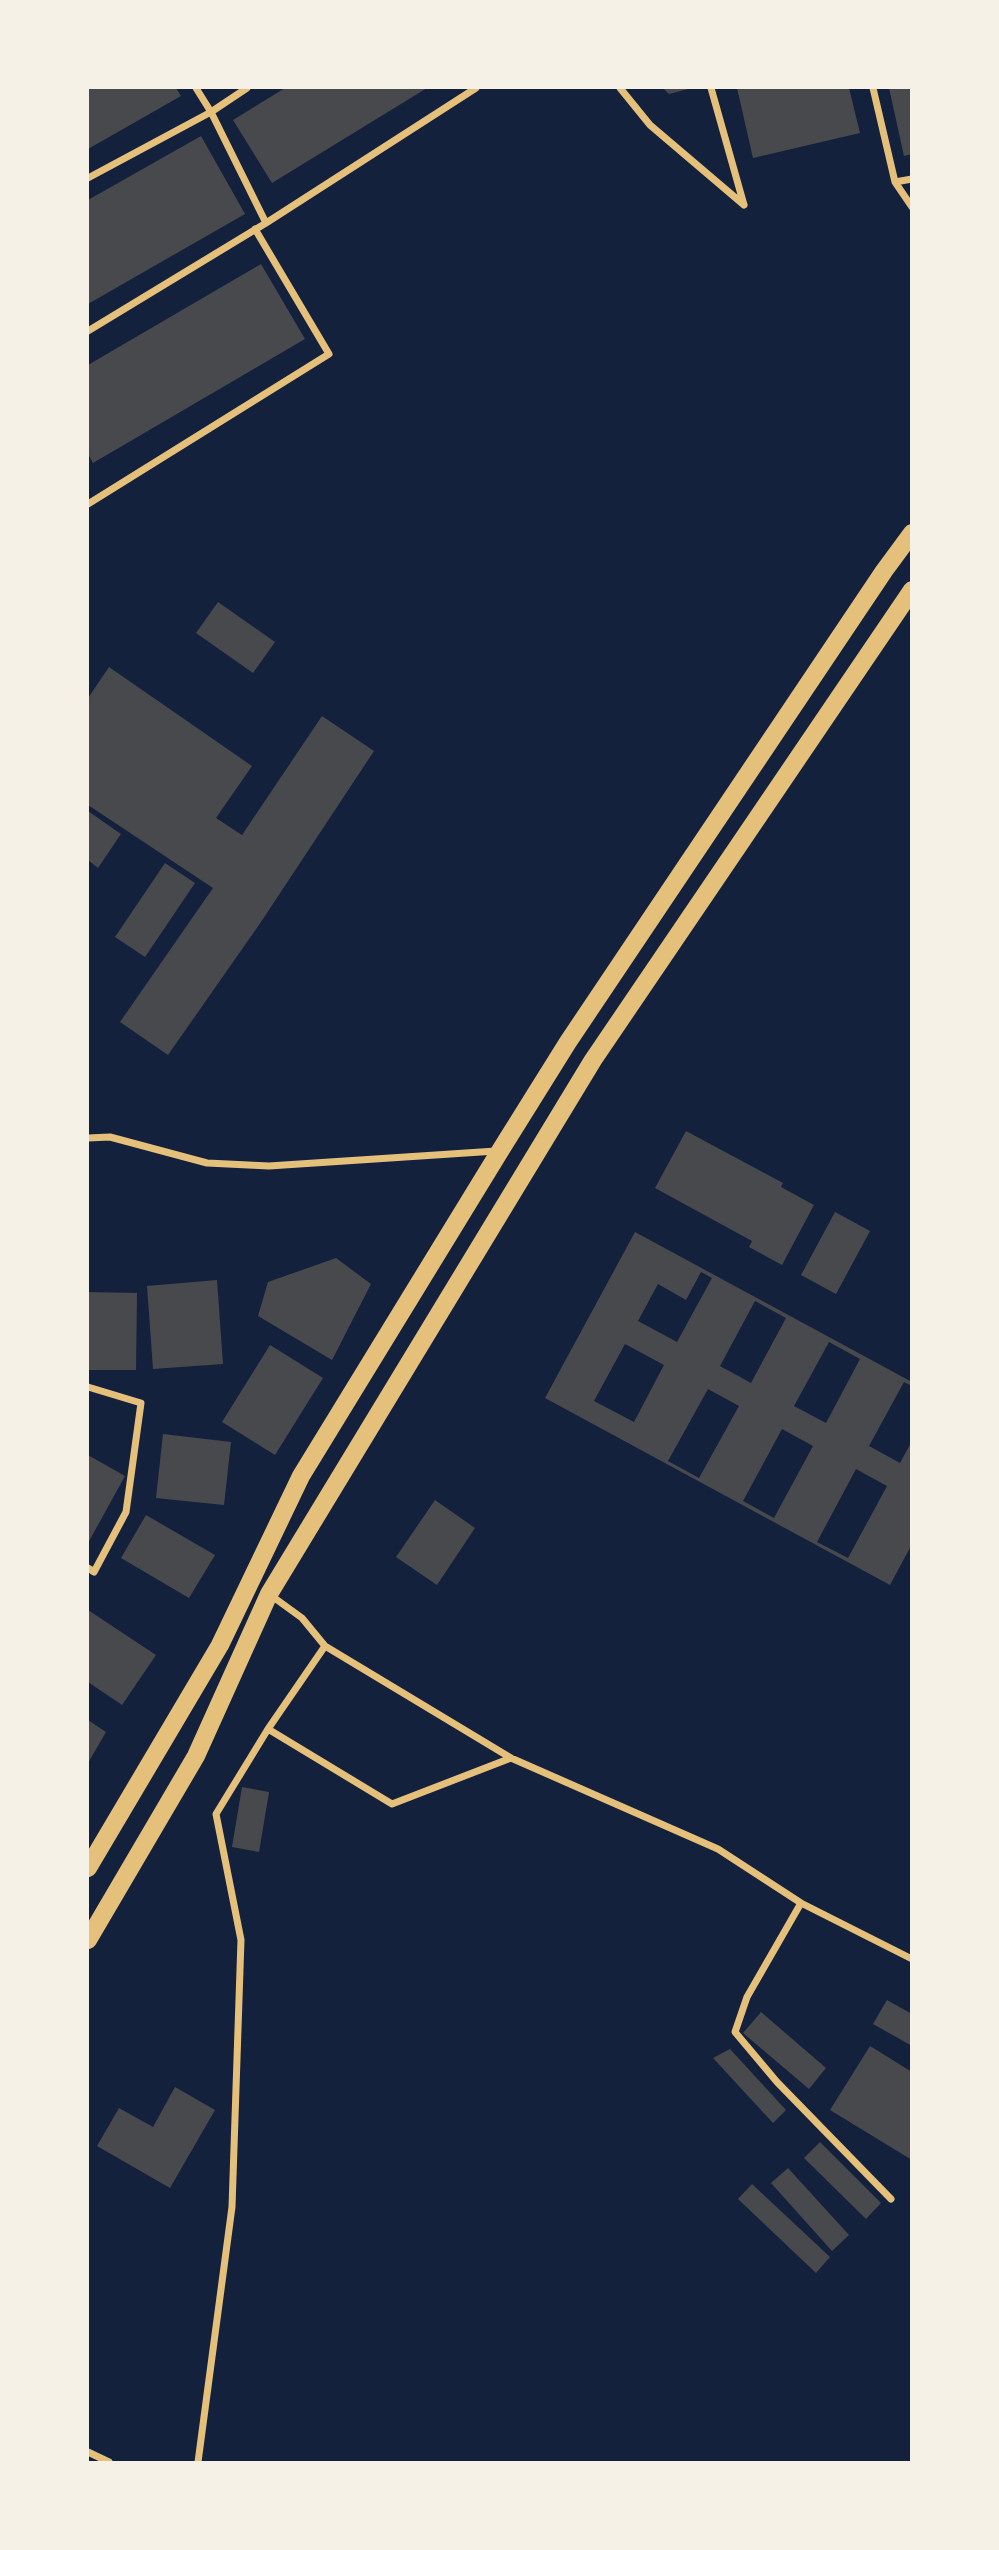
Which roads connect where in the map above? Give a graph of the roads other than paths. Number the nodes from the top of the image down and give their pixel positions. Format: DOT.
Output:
graph roads {
  1 [pos="196,88"];
  2 [pos="247,88"];
  3 [pos="476,88"];
  4 [pos="620,88"];
  5 [pos="711,88"];
  6 [pos="873,88"];
  7 [pos="211,112"];
  8 [pos="88,178"];
  9 [pos="912,179"];
  10 [pos="895,183"];
  11 [pos="912,207"];
  12 [pos="265,223"];
  13 [pos="255,229"];
  14 [pos="88,331"];
  15 [pos="89,500"];
  16 [pos="912,533"];
  17 [pos="912,590"];
  18 [pos="88,1138"];
  19 [pos="500,1151"];
  20 [pos="365,1375"];
  21 [pos="88,1387"];
  22 [pos="393,1389"];
  23 [pos="88,1568"];
  24 [pos="269,1594"];
  25 [pos="325,1646"];
  26 [pos="268,1729"];
  27 [pos="510,1758"];
  28 [pos="88,1868"];
  29 [pos="801,1903"];
  30 [pos="88,1940"];
  31 [pos="912,1959"];
  32 [pos="891,2199"];
  33 [pos="88,2452"];
  34 [pos="109,2462"];
  35 [pos="198,2462"];
  1 -- 7 [label="street"];
  2 -- 7 [label="street"];
  3 -- 12 [label="street"];
  4 -- 5 [label="street"];
  6 -- 10 [label="street"];
  7 -- 8 [label="street"];
  7 -- 12 [label="street"];
  9 -- 10 [label="street"];
  10 -- 11 [label="street"];
  12 -- 13 [label="street"];
  13 -- 14 [label="street"];
  13 -- 15 [label="street"];
  16 -- 19 [label="highway"];
  17 -- 22 [label="highway"];
  18 -- 19 [label="street"];
  19 -- 20 [label="highway"];
  20 -- 22 [label="highway"];
  20 -- 28 [label="highway"];
  21 -- 23 [label="street"];
  22 -- 24 [label="highway"];
  24 -- 25 [label="street"];
  24 -- 30 [label="highway"];
  25 -- 26 [label="street"];
  25 -- 27 [label="street"];
  26 -- 27 [label="street"];
  26 -- 35 [label="street"];
  27 -- 29 [label="street"];
  29 -- 31 [label="street"];
  29 -- 32 [label="street"];
  33 -- 34 [label="street"];
}
